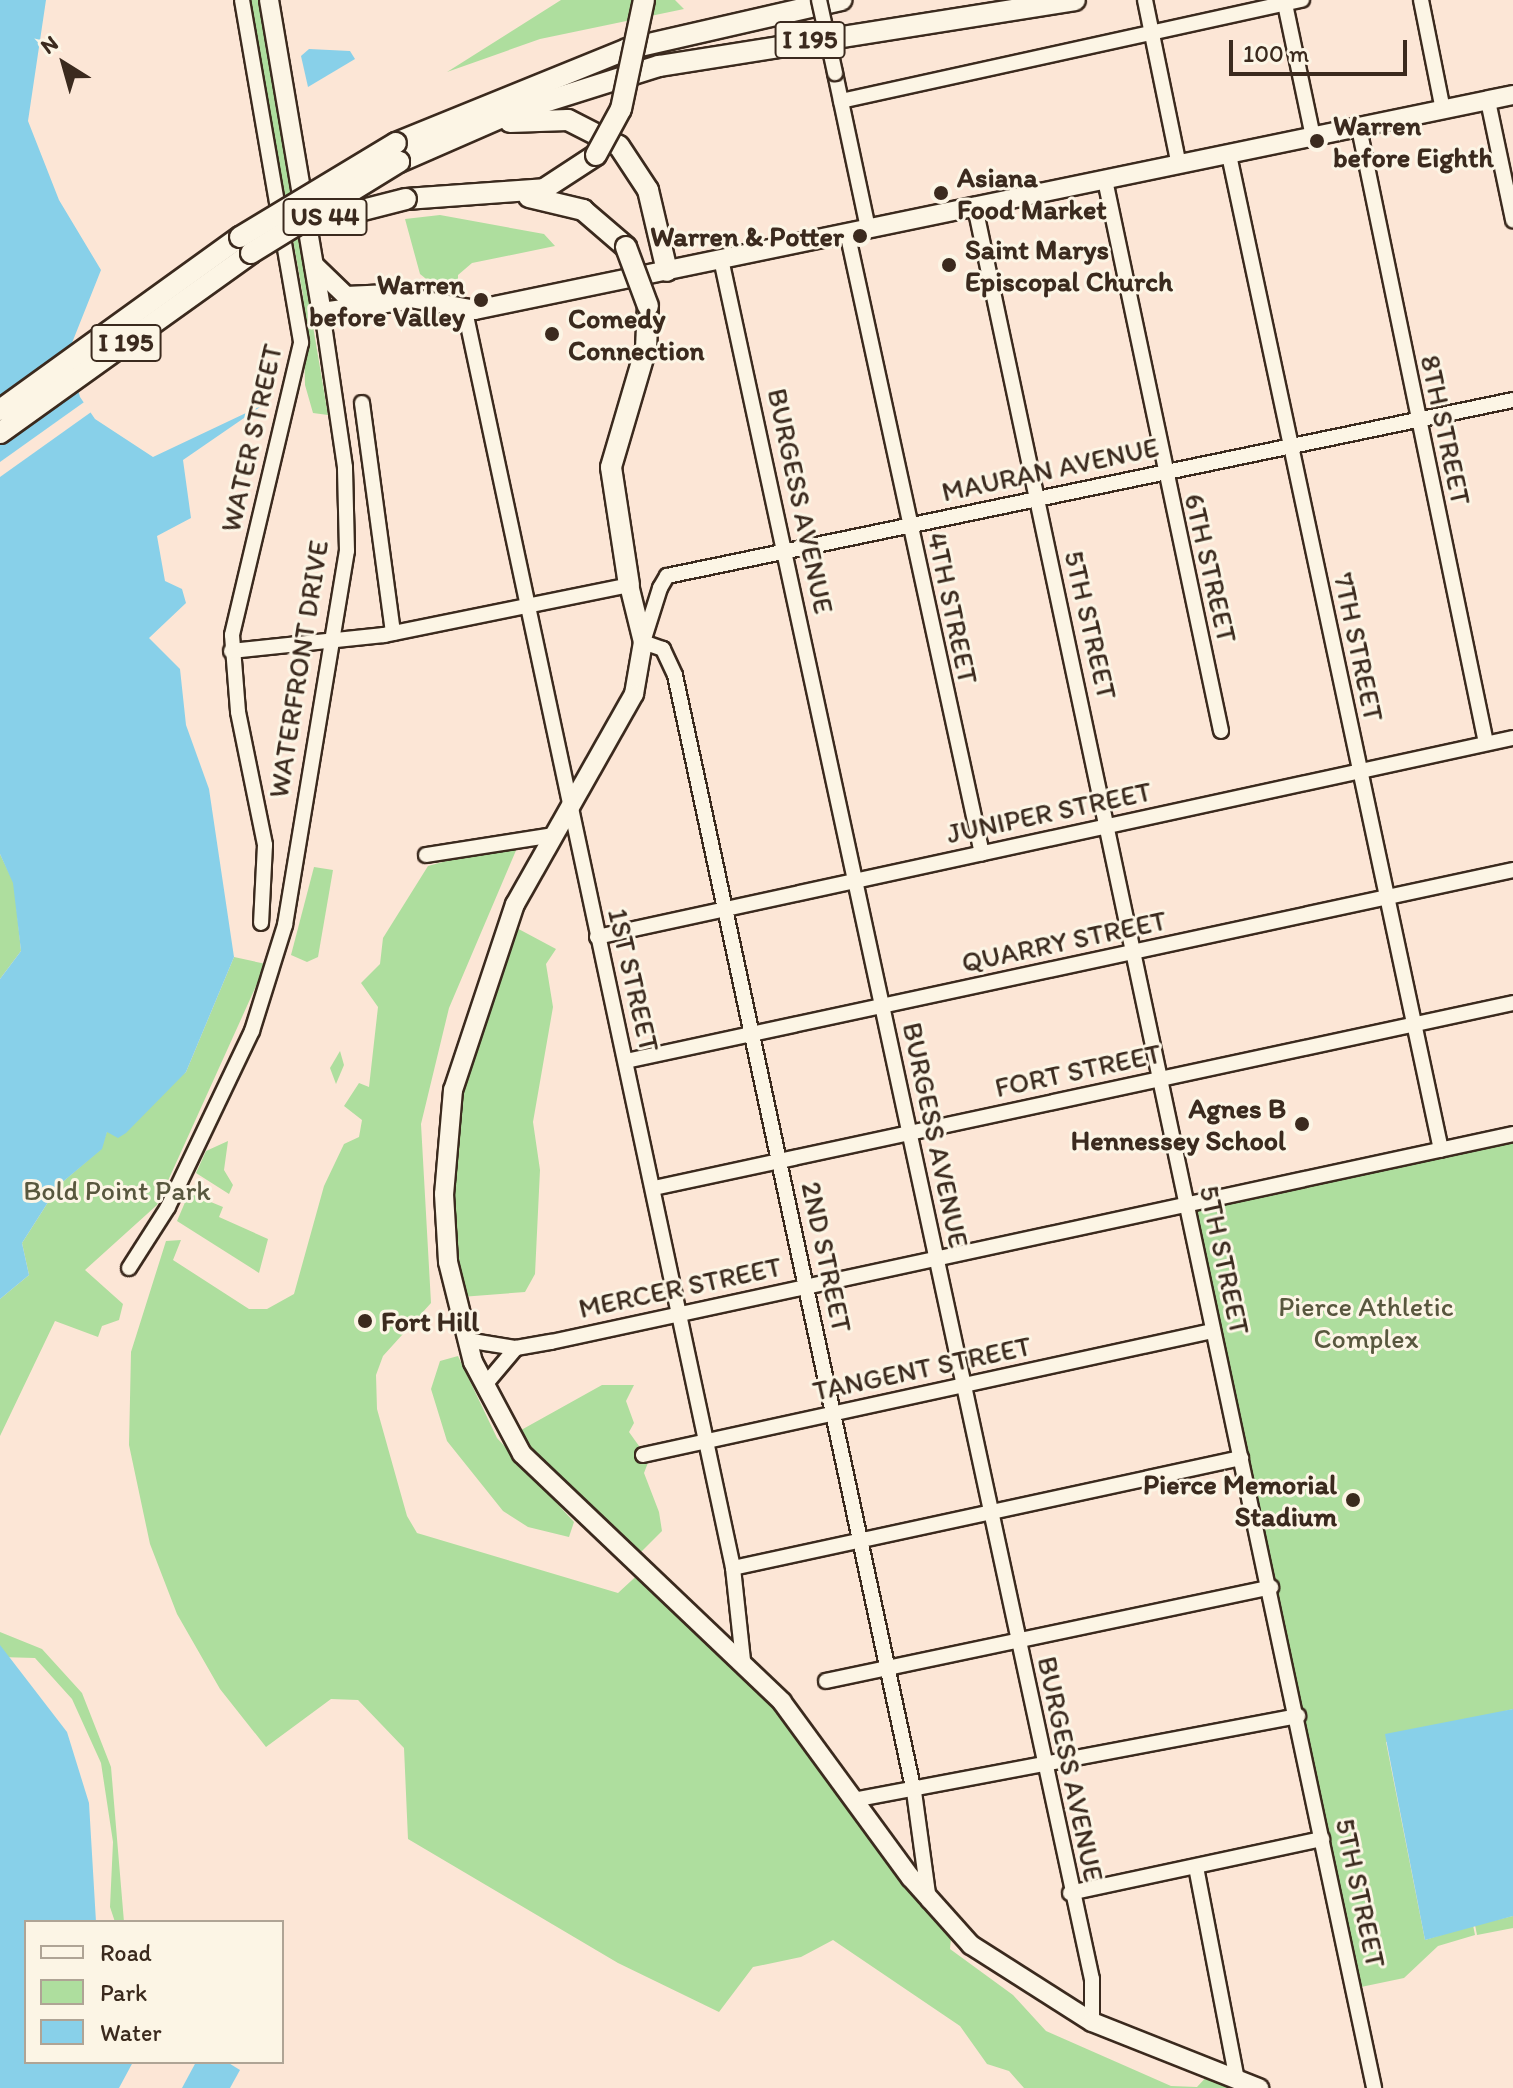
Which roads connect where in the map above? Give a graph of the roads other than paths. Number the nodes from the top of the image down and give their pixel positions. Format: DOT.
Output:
graph roads {
  1 [pos="242,0"];
  2 [pos="269,0"];
  3 [pos="644,0"];
  4 [pos="819,0"];
  5 [pos="841,0"];
  6 [pos="1075,0"];
  7 [pos="1145,0"];
  8 [pos="1302,0"];
  9 [pos="1421,0"];
  10 [pos="1285,4"];
  11 [pos="1150,27"];
  12 [pos="1513,95"];
  13 [pos="841,101"];
  14 [pos="1488,101"];
  15 [pos="1443,110"];
  16 [pos="1359,128"];
  17 [pos="1313,137"];
  18 [pos="444,140"];
  19 [pos="397,152"];
  20 [pos="1229,155"];
  21 [pos="1179,165"];
  22 [pos="1105,180"];
  23 [pos="481,196"];
  24 [pos="975,207"];
  25 [pos="1513,220"];
  26 [pos="868,228"];
  27 [pos="847,232"];
  28 [pos="251,253"];
  29 [pos="721,259"];
  30 [pos="314,265"];
  31 [pos="667,271"];
  32 [pos="353,296"];
  33 [pos="410,298"];
  34 [pos="465,311"];
  35 [pos="322,312"];
  36 [pos="1513,400"];
  37 [pos="362,403"];
  38 [pos="0,410"];
  39 [pos="1419,420"];
  40 [pos="0,433"];
  41 [pos="1287,443"];
  42 [pos="1162,471"];
  43 [pos="1035,499"];
  44 [pos="908,527"];
  45 [pos="786,552"];
  46 [pos="629,585"];
  47 [pos="527,606"];
  48 [pos="393,633"];
  49 [pos="335,638"];
  50 [pos="643,642"];
  51 [pos="231,651"];
  52 [pos="1221,731"];
  53 [pos="1513,738"];
  54 [pos="1486,743"];
  55 [pos="1360,772"];
  56 [pos="571,809"];
  57 [pos="1105,825"];
  58 [pos="553,835"];
  59 [pos="982,854"];
  60 [pos="426,855"];
  61 [pos="1513,870"];
  62 [pos="852,879"];
  63 [pos="1387,897"];
  64 [pos="723,907"];
  65 [pos="261,923"];
  66 [pos="597,937"];
  67 [pos="1133,952"];
  68 [pos="1513,1003"];
  69 [pos="882,1006"];
  70 [pos="1415,1024"];
  71 [pos="753,1034"];
  72 [pos="626,1061"];
  73 [pos="1158,1079"];
  74 [pos="908,1133"];
  75 [pos="1513,1134"];
  76 [pos="1441,1150"];
  77 [pos="780,1160"];
  78 [pos="654,1188"];
  79 [pos="1187,1204"];
  80 [pos="935,1259"];
  81 [pos="129,1268"];
  82 [pos="807,1286"];
  83 [pos="678,1314"];
  84 [pos="1212,1331"];
  85 [pos="466,1340"];
  86 [pos="516,1348"];
  87 [pos="484,1386"];
  88 [pos="964,1386"];
  89 [pos="832,1414"];
  90 [pos="706,1442"];
  91 [pos="643,1455"];
  92 [pos="1241,1458"];
  93 [pos="989,1511"];
  94 [pos="861,1540"];
  95 [pos="733,1568"];
  96 [pos="1271,1587"];
  97 [pos="1018,1639"];
  98 [pos="743,1660"];
  99 [pos="888,1667"];
  100 [pos="826,1681"];
  101 [pos="1298,1716"];
  102 [pos="1045,1766"];
  103 [pos="914,1792"];
  104 [pos="858,1799"];
  105 [pos="1322,1839"];
  106 [pos="1196,1867"];
  107 [pos="1070,1893"];
  108 [pos="929,1901"];
  109 [pos="1092,2022"];
  110 [pos="1237,2080"];
  111 [pos="1259,2088"];
  112 [pos="1374,2088"];
  1 -- 51 [label="street, WATER STREET"];
  2 -- 30 [label="main road, WATERFRONT DRIVE"];
  3 -- 23 [label="highway, US 44, bridge"];
  4 -- 13 [label="street, bridge"];
  5 -- 19 [label="highway, I 195"];
  6 -- 18 [label="highway, I 195"];
  7 -- 11 [label="street"];
  8 -- 10 [label="street"];
  9 -- 15 [label="street"];
  10 -- 11 [label="street"];
  10 -- 17 [label="street"];
  11 -- 13 [label="street"];
  11 -- 21 [label="street"];
  12 -- 14 [label="main road"];
  13 -- 26 [label="street"];
  14 -- 15 [label="main road"];
  14 -- 25 [label="street"];
  15 -- 16 [label="main road"];
  16 -- 17 [label="main road"];
  16 -- 39 [label="street, 8TH STREET"];
  17 -- 20 [label="main road"];
  18 -- 19 [label="highway, I 195"];
  18 -- 31 [label="highway"];
  19 -- 28 [label="highway, I 195, bridge"];
  19 -- 38 [label="highway, I 195, bridge"];
  20 -- 21 [label="main road"];
  20 -- 41 [label="street, 7TH STREET"];
  21 -- 22 [label="main road"];
  22 -- 24 [label="main road"];
  22 -- 42 [label="street, 6TH STREET"];
  23 -- 28 [label="highway, US 44, bridge"];
  23 -- 46 [label="highway, bridge"];
  24 -- 26 [label="main road"];
  24 -- 43 [label="street, 5TH STREET"];
  26 -- 27 [label="main road"];
  27 -- 29 [label="main road"];
  27 -- 44 [label="street, 4TH STREET"];
  28 -- 40 [label="highway, I 195"];
  29 -- 31 [label="main road"];
  29 -- 45 [label="street, BURGESS AVENUE"];
  30 -- 32 [label="main road"];
  30 -- 35 [label="main road, WATERFRONT DRIVE"];
  31 -- 34 [label="main road"];
  32 -- 33 [label="main road"];
  32 -- 35 [label="main road"];
  33 -- 34 [label="main road"];
  33 -- 35 [label="main road"];
  34 -- 47 [label="street, 1ST STREET"];
  35 -- 49 [label="street, WATERFRONT DRIVE"];
  36 -- 39 [label="street, MAURAN AVENUE"];
  37 -- 48 [label="street"];
  39 -- 41 [label="street, MAURAN AVENUE"];
  39 -- 54 [label="street, 8TH STREET"];
  41 -- 42 [label="street, MAURAN AVENUE"];
  41 -- 55 [label="street, 7TH STREET"];
  42 -- 43 [label="street, MAURAN AVENUE"];
  42 -- 52 [label="street, 6TH STREET"];
  43 -- 44 [label="street, MAURAN AVENUE"];
  43 -- 57 [label="street, 5TH STREET"];
  44 -- 45 [label="street, MAURAN AVENUE"];
  44 -- 59 [label="street, 4TH STREET"];
  45 -- 50 [label="street, MAURAN AVENUE"];
  45 -- 62 [label="street, BURGESS AVENUE"];
  46 -- 47 [label="street"];
  46 -- 50 [label="main road"];
  47 -- 48 [label="street"];
  47 -- 56 [label="street, 1ST STREET"];
  48 -- 49 [label="street"];
  49 -- 51 [label="street"];
  49 -- 81 [label="street, WATERFRONT DRIVE"];
  50 -- 56 [label="main road"];
  50 -- 64 [label="street, 2ND STREET"];
  51 -- 65 [label="street"];
  53 -- 54 [label="street, JUNIPER STREET"];
  54 -- 55 [label="street, JUNIPER STREET"];
  55 -- 57 [label="street, JUNIPER STREET"];
  55 -- 63 [label="street, 7TH STREET"];
  56 -- 58 [label="main road"];
  56 -- 66 [label="street, 1ST STREET"];
  57 -- 59 [label="street, JUNIPER STREET"];
  57 -- 67 [label="street, 5TH STREET"];
  58 -- 60 [label="street"];
  58 -- 85 [label="main road"];
  59 -- 62 [label="street, JUNIPER STREET"];
  61 -- 63 [label="street, QUARRY STREET"];
  62 -- 64 [label="street, JUNIPER STREET"];
  62 -- 69 [label="street, BURGESS AVENUE"];
  63 -- 67 [label="street, QUARRY STREET"];
  63 -- 70 [label="street, 7TH STREET"];
  64 -- 66 [label="street, JUNIPER STREET"];
  64 -- 71 [label="street, 2ND STREET"];
  66 -- 72 [label="street, 1ST STREET"];
  67 -- 69 [label="street, QUARRY STREET"];
  67 -- 73 [label="street, 5TH STREET"];
  68 -- 70 [label="street, FORT STREET"];
  69 -- 71 [label="street, QUARRY STREET"];
  69 -- 74 [label="street, BURGESS AVENUE"];
  70 -- 73 [label="street, FORT STREET"];
  70 -- 76 [label="street, 7TH STREET"];
  71 -- 72 [label="street, QUARRY STREET"];
  71 -- 77 [label="street, 2ND STREET"];
  72 -- 78 [label="street, 1ST STREET"];
  73 -- 74 [label="street, FORT STREET"];
  73 -- 79 [label="street, 5TH STREET"];
  74 -- 77 [label="street, FORT STREET"];
  74 -- 80 [label="street, BURGESS AVENUE"];
  75 -- 76 [label="street, MERCER STREET"];
  76 -- 79 [label="street, MERCER STREET"];
  77 -- 78 [label="street, FORT STREET"];
  77 -- 82 [label="street, 2ND STREET"];
  78 -- 83 [label="street, 1ST STREET"];
  79 -- 80 [label="street, MERCER STREET"];
  79 -- 84 [label="street, 5TH STREET"];
  80 -- 82 [label="street, MERCER STREET"];
  80 -- 88 [label="street, BURGESS AVENUE"];
  82 -- 83 [label="street, MERCER STREET"];
  82 -- 89 [label="street, 2ND STREET"];
  83 -- 86 [label="street, MERCER STREET"];
  83 -- 90 [label="street, 1ST STREET"];
  84 -- 88 [label="street, TANGENT STREET"];
  84 -- 92 [label="street, 5TH STREET"];
  85 -- 86 [label="street, MERCER STREET"];
  85 -- 87 [label="main road"];
  86 -- 87 [label="street"];
  87 -- 98 [label="main road"];
  88 -- 89 [label="street, TANGENT STREET"];
  88 -- 93 [label="street, BURGESS AVENUE"];
  89 -- 90 [label="street, TANGENT STREET"];
  89 -- 94 [label="street, 2ND STREET"];
  90 -- 91 [label="street, TANGENT STREET"];
  90 -- 95 [label="street, 1ST STREET"];
  92 -- 93 [label="street"];
  92 -- 96 [label="street, 5TH STREET"];
  93 -- 94 [label="street"];
  93 -- 97 [label="street, BURGESS AVENUE"];
  94 -- 95 [label="street"];
  94 -- 99 [label="street, 2ND STREET"];
  95 -- 98 [label="street, 1ST STREET"];
  96 -- 97 [label="street"];
  96 -- 101 [label="street, 5TH STREET"];
  97 -- 99 [label="street"];
  97 -- 102 [label="street, BURGESS AVENUE"];
  98 -- 104 [label="main road"];
  99 -- 100 [label="street"];
  99 -- 103 [label="street, 2ND STREET"];
  101 -- 102 [label="street"];
  101 -- 105 [label="street, 5TH STREET"];
  102 -- 103 [label="street"];
  102 -- 107 [label="street, BURGESS AVENUE"];
  103 -- 104 [label="street"];
  103 -- 108 [label="street, 2ND STREET"];
  104 -- 108 [label="main road"];
  105 -- 106 [label="street"];
  105 -- 112 [label="street, 5TH STREET"];
  106 -- 107 [label="street"];
  106 -- 110 [label="street"];
  107 -- 109 [label="street, BURGESS AVENUE"];
  108 -- 109 [label="main road"];
  109 -- 110 [label="main road"];
  110 -- 111 [label="main road"];
}
